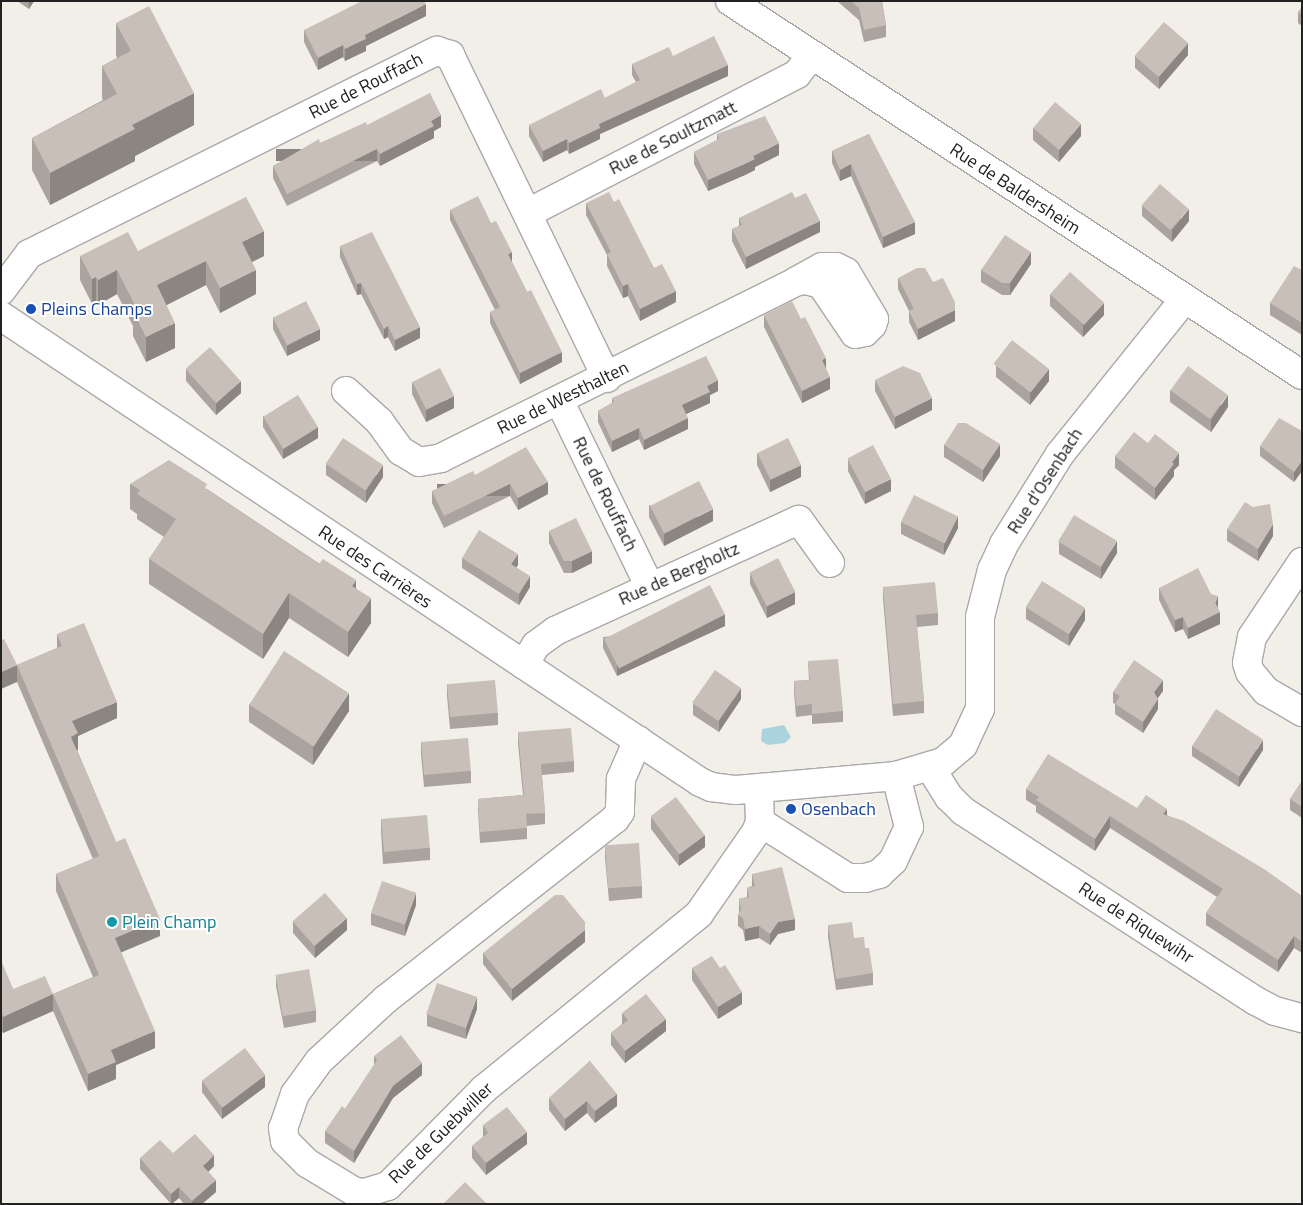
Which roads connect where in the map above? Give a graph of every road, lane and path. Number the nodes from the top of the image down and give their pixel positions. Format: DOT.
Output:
graph roads {
  1 [pos="730,1"];
  2 [pos="812,55"];
  3 [pos="528,214"];
  4 [pos="797,281"];
  5 [pos="1,291"];
  6 [pos="1184,300"];
  7 [pos="1,316"];
  8 [pos="1302,375"];
  9 [pos="607,378"];
  10 [pos="346,391"];
  11 [pos="559,400"];
  12 [pos="1302,562"];
  13 [pos="830,563"];
  14 [pos="650,587"];
  15 [pos="524,666"];
  16 [pos="1302,712"];
  17 [pos="638,740"];
  18 [pos="954,754"];
  19 [pos="930,767"];
  20 [pos="896,776"];
  21 [pos="759,788"];
  22 [pos="974,818"];
  23 [pos="760,822"];
  24 [pos="1302,1018"];
  1 -- 2 [label="street, Rue de Baldersheim"];
  2 -- 3 [label="street, Rue de Soultzmatt"];
  2 -- 6 [label="street, Rue de Baldersheim"];
  3 -- 5 [label="street, Rue de Rouffach"];
  3 -- 9 [label="street, Rue de Rouffach"];
  4 -- 9 [label="street, Rue de Westhalten"];
  6 -- 8 [label="street, Rue de Baldersheim"];
  6 -- 18 [label="street, Rue d'Osenbach"];
  7 -- 15 [label="street, Rue des Carrières"];
  9 -- 11 [label="street, Rue de Westhalten"];
  10 -- 11 [label="street, Rue de Westhalten"];
  11 -- 14 [label="street, Rue de Rouffach"];
  12 -- 16 [label="street"];
  13 -- 14 [label="street, Rue de Bergholtz"];
  14 -- 15 [label="street, Rue de Bergholtz"];
  15 -- 17 [label="street, Rue des Carrières"];
  17 -- 21 [label="street, Rue des Carrières"];
  17 -- 23 [label="street, Rue de Guebwiller"];
  18 -- 19 [label="street, Rue d'Osenbach"];
  18 -- 22 [label="street"];
  19 -- 20 [label="street, Rue d'Osenbach"];
  19 -- 22 [label="street, Rue de Riquewihr"];
  20 -- 21 [label="street, Rue d'Osenbach"];
  20 -- 23 [label="street"];
  21 -- 23 [label="street"];
  22 -- 24 [label="street, Rue de Riquewihr"];
}
